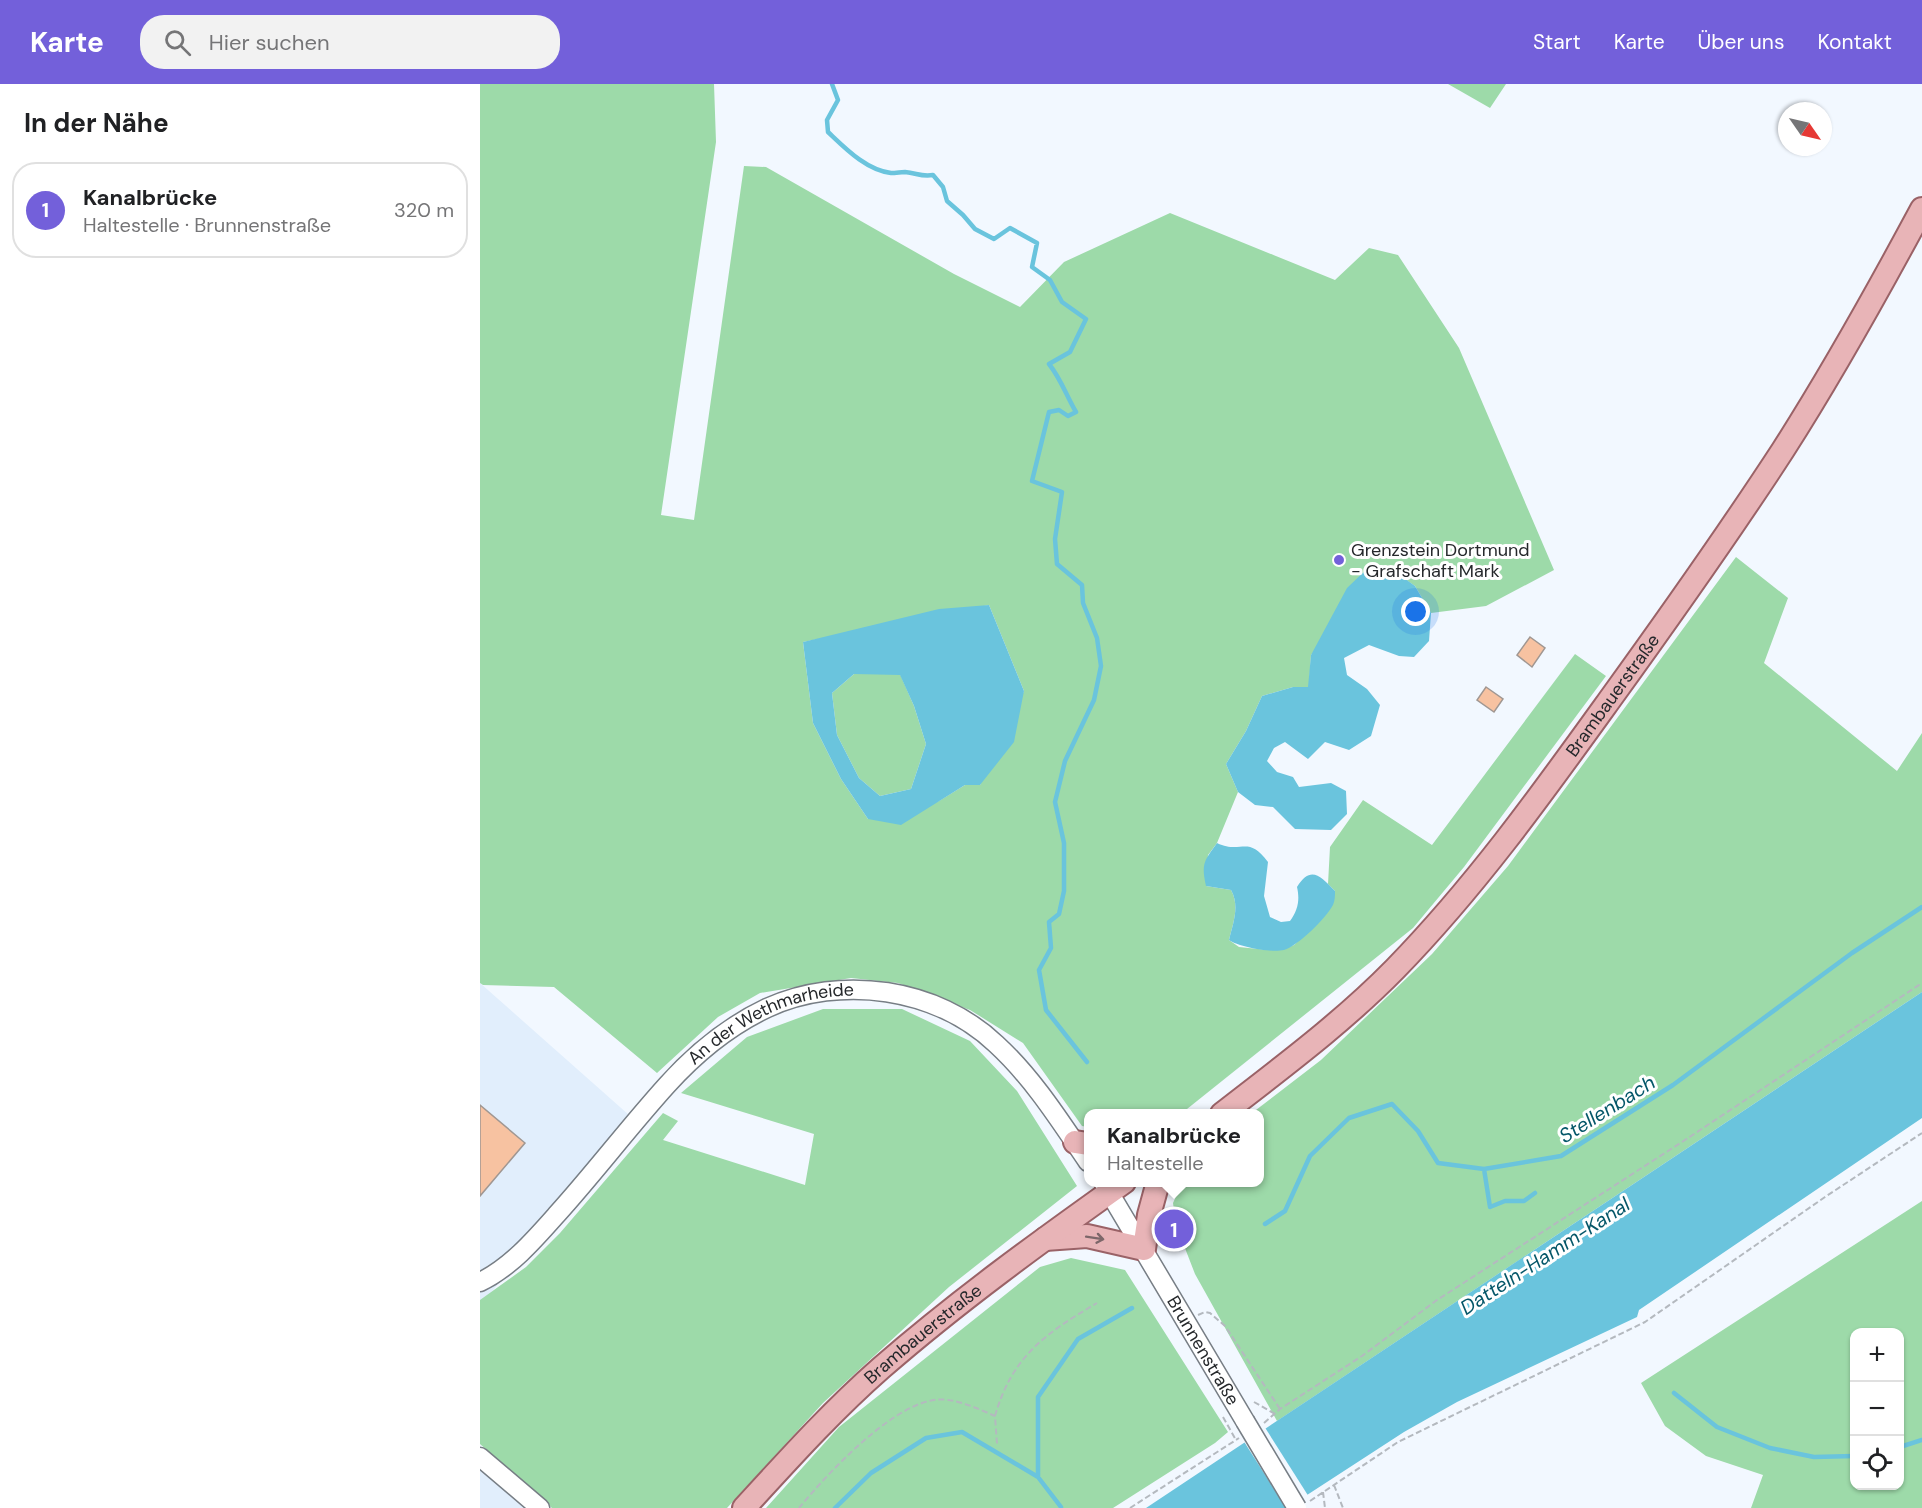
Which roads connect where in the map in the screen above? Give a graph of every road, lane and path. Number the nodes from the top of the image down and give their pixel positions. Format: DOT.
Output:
graph roads {
  1 [pos="1922,209"];
  2 [pos="1922,982"];
  3 [pos="1227,1109"];
  4 [pos="1922,1133"];
  5 [pos="1082,1143"];
  6 [pos="1111,1187"];
  7 [pos="1112,1187"];
  8 [pos="1157,1187"];
  9 [pos="1045,1239"];
  10 [pos="1143,1249"];
  11 [pos="480,1282"];
  12 [pos="1097,1303"];
  13 [pos="1186,1321"];
  14 [pos="1251,1401"];
  15 [pos="1280,1409"];
  16 [pos="1275,1414"];
  17 [pos="995,1416"];
  18 [pos="1223,1417"];
  19 [pos="1250,1427"];
  20 [pos="1236,1440"];
  21 [pos="997,1444"];
  22 [pos="480,1457"];
  23 [pos="1334,1485"];
  24 [pos="1323,1492"];
  25 [pos="1303,1505"];
  26 [pos="540,1508"];
  27 [pos="744,1508"];
  28 [pos="799,1508"];
  29 [pos="1130,1508"];
  30 [pos="1325,1508"];
  31 [pos="1343,1508"];
  1 -- 3 [label="main road, Brambauerstraße"];
  2 -- 15 [label="path"];
  4 -- 23 [label="path"];
  5 -- 11 [label="street, An der Wethmarheide"];
  6 -- 9 [label="main road, Brambauerstraße"];
  7 -- 10 [label="street, Brunnenstraße"];
  8 -- 10 [label="main road"];
  9 -- 10 [label="main road, one-way"];
  9 -- 27 [label="main road, Brambauerstraße"];
  10 -- 13 [label="street, Brunnenstraße"];
  12 -- 17 [label="path"];
  13 -- 15 [label="path"];
  13 -- 19 [label="street, Brunnenstraße"];
  14 -- 16 [label="path"];
  15 -- 16 [label="path"];
  16 -- 19 [label="path"];
  17 -- 21 [label="path"];
  17 -- 28 [label="path"];
  18 -- 20 [label="path"];
  19 -- 20 [label="path"];
  19 -- 25 [label="street, Brunnenstraße, bridge"];
  20 -- 29 [label="path"];
  22 -- 26 [label="street"];
  23 -- 24 [label="path"];
  23 -- 31 [label="path"];
  24 -- 25 [label="path"];
  24 -- 30 [label="path"];
}
